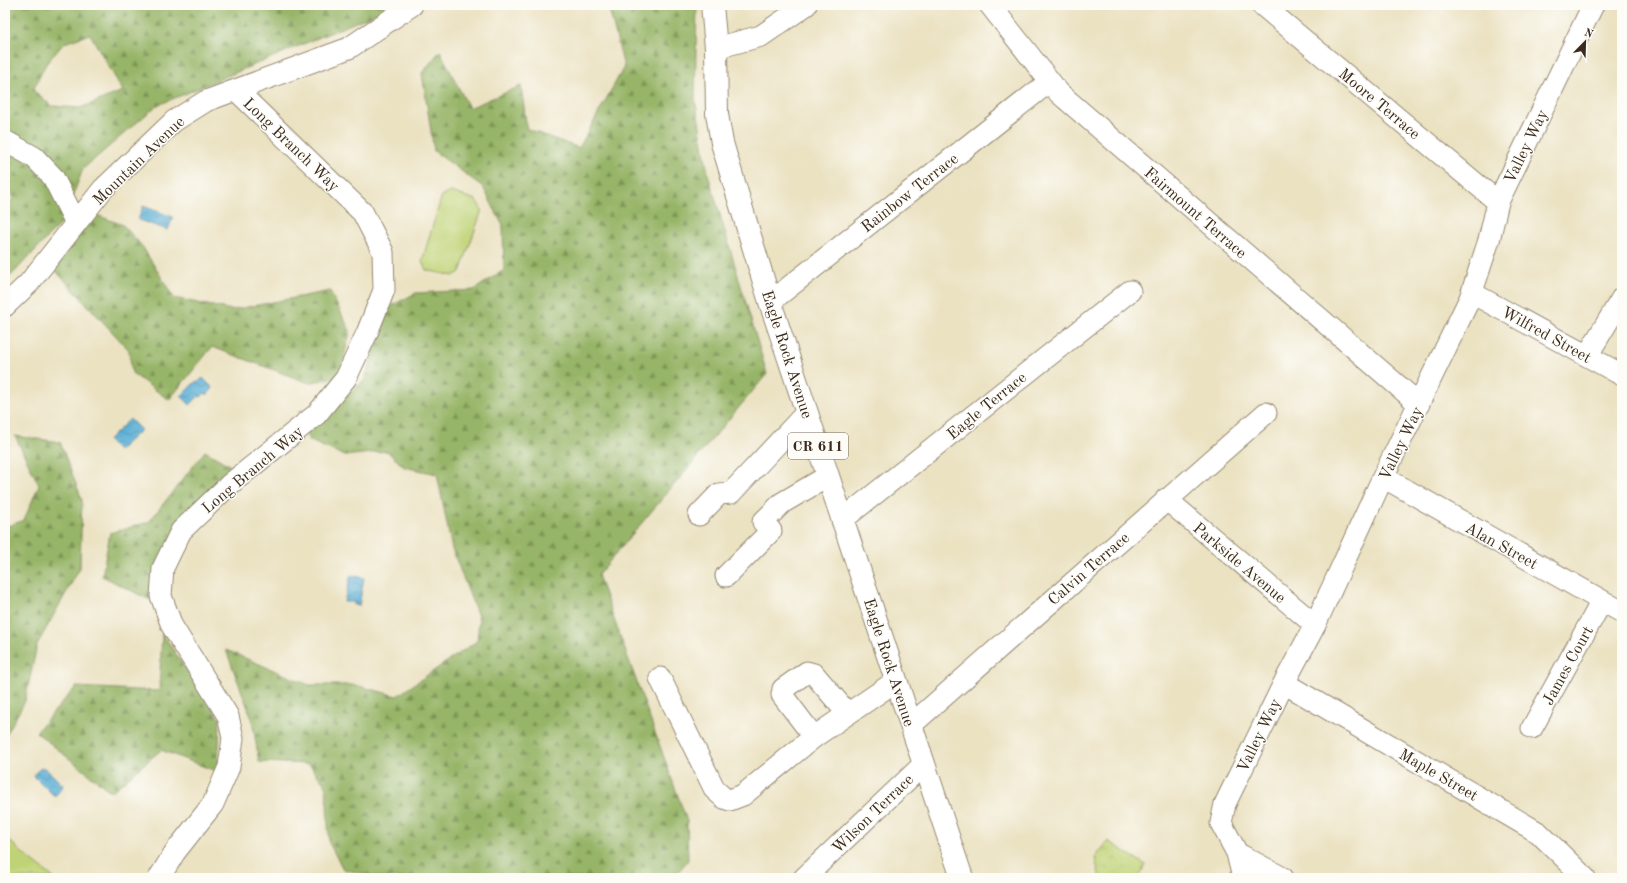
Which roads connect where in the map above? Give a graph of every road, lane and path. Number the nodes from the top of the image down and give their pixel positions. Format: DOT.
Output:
graph roads {
  1 [pos="412,5"];
  2 [pos="712,5"];
  3 [pos="806,5"];
  4 [pos="990,5"];
  5 [pos="1262,5"];
  6 [pos="1591,6"];
  7 [pos="716,48"];
  8 [pos="1049,82"];
  9 [pos="236,90"];
  10 [pos="5,142"];
  11 [pos="1498,202"];
  12 [pos="76,223"];
  13 [pos="1130,291"];
  14 [pos="1472,293"];
  15 [pos="1622,298"];
  16 [pos="770,302"];
  17 [pos="5,306"];
  18 [pos="1587,356"];
  19 [pos="1622,375"];
  20 [pos="1419,404"];
  21 [pos="807,412"];
  22 [pos="1266,413"];
  23 [pos="828,476"];
  24 [pos="1383,477"];
  25 [pos="1166,499"];
  26 [pos="699,515"];
  27 [pos="842,520"];
  28 [pos="726,576"];
  29 [pos="1602,601"];
  30 [pos="1622,612"];
  31 [pos="1315,625"];
  32 [pos="660,678"];
  33 [pos="896,681"];
  34 [pos="1284,683"];
  35 [pos="848,714"];
  36 [pos="911,725"];
  37 [pos="1532,728"];
  38 [pos="814,737"];
  39 [pos="924,764"];
  40 [pos="1237,853"];
  41 [pos="159,878"];
  42 [pos="804,878"];
  43 [pos="962,878"];
  44 [pos="1243,878"];
  45 [pos="1283,878"];
  46 [pos="1585,878"];
  1 -- 9 [label="street, Mountain Avenue"];
  2 -- 7 [label="main road, Eagle Rock Avenue / CR 611"];
  3 -- 7 [label="street"];
  4 -- 8 [label="street, Fairmount Terrace"];
  5 -- 11 [label="street, Moore Terrace"];
  6 -- 11 [label="street, Valley Way"];
  7 -- 16 [label="main road, Eagle Rock Avenue / CR 611"];
  8 -- 16 [label="street, Rainbow Terrace"];
  8 -- 20 [label="street, Fairmount Terrace"];
  9 -- 12 [label="street, Mountain Avenue"];
  9 -- 41 [label="street, Long Branch Way"];
  10 -- 12 [label="street"];
  11 -- 14 [label="street, Valley Way"];
  12 -- 17 [label="street, Mountain Avenue"];
  13 -- 27 [label="street, Eagle Terrace"];
  14 -- 18 [label="street, Wilfred Street"];
  14 -- 20 [label="street, Valley Way"];
  15 -- 18 [label="street"];
  16 -- 21 [label="main road, Eagle Rock Avenue / CR 611"];
  18 -- 19 [label="street, Wilfred Street"];
  20 -- 24 [label="street, Valley Way"];
  21 -- 23 [label="main road, Eagle Rock Avenue / CR 611"];
  21 -- 26 [label="street"];
  22 -- 25 [label="street, Calvin Terrace"];
  23 -- 27 [label="main road, Eagle Rock Avenue / CR 611"];
  23 -- 28 [label="street"];
  24 -- 29 [label="street, Alan Street"];
  24 -- 31 [label="street, Valley Way"];
  25 -- 31 [label="street, Parkside Avenue"];
  25 -- 36 [label="street, Calvin Terrace"];
  27 -- 33 [label="main road, Eagle Rock Avenue / CR 611"];
  29 -- 30 [label="street, Alan Street"];
  29 -- 37 [label="street, James Court"];
  31 -- 34 [label="street, Valley Way"];
  32 -- 38 [label="street"];
  33 -- 35 [label="street"];
  33 -- 36 [label="main road, Eagle Rock Avenue / CR 611"];
  34 -- 40 [label="street, Valley Way"];
  34 -- 46 [label="street, Maple Street"];
  35 -- 38 [label="street"];
  35 -- 38 [label="street"];
  36 -- 39 [label="main road, Eagle Rock Avenue / CR 611"];
  39 -- 42 [label="street, Wilson Terrace"];
  39 -- 43 [label="main road, Eagle Rock Avenue / CR 611"];
  40 -- 44 [label="street, Valley Way"];
  40 -- 45 [label="street"];
}
